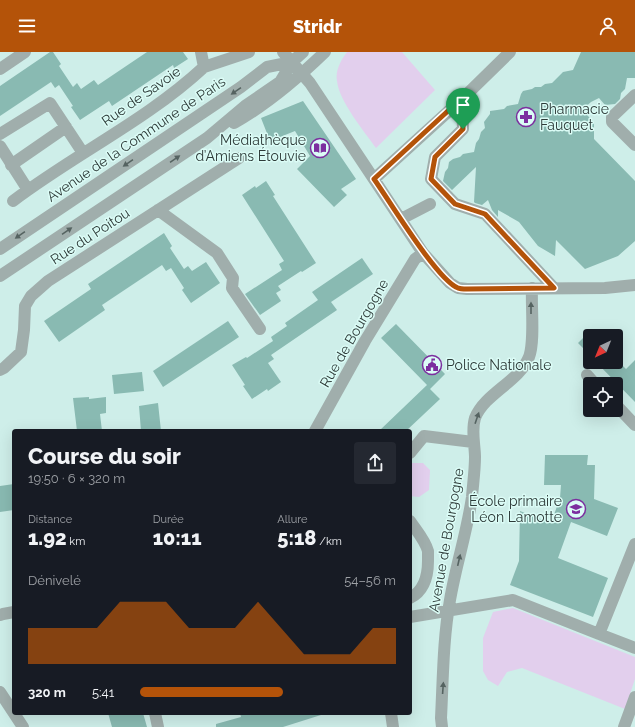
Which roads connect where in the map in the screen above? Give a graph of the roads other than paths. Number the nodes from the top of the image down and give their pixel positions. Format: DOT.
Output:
graph roads {
  1 [pos="25,52"];
  2 [pos="201,52"];
  3 [pos="249,52"];
  4 [pos="280,52"];
  5 [pos="283,52"];
  6 [pos="303,52"];
  7 [pos="325,52"];
  8 [pos="510,52"];
  9 [pos="292,62"];
  10 [pos="204,67"];
  11 [pos="267,67"];
  12 [pos="0,69"];
  13 [pos="302,73"];
  14 [pos="635,95"];
  15 [pos="462,98"];
  16 [pos="66,127"];
  17 [pos="0,134"];
  18 [pos="207,138"];
  19 [pos="635,145"];
  20 [pos="0,146"];
  21 [pos="83,153"];
  22 [pos="239,158"];
  23 [pos="12,165"];
  24 [pos="374,179"];
  25 [pos="28,190"];
  26 [pos="13,201"];
  27 [pos="430,204"];
  28 [pos="158,210"];
  29 [pos="401,219"];
  30 [pos="0,249"];
  31 [pos="423,252"];
  32 [pos="0,276"];
  33 [pos="635,276"];
  34 [pos="631,286"];
  35 [pos="532,288"];
  36 [pos="554,288"];
  37 [pos="260,329"];
  38 [pos="0,370"];
  39 [pos="623,412"];
  40 [pos="635,425"];
  41 [pos="316,429"];
  42 [pos="473,442"];
  43 [pos="412,451"];
  44 [pos="412,524"];
  45 [pos="635,544"];
  46 [pos="412,597"];
  47 [pos="448,610"];
  48 [pos="412,617"];
  49 [pos="599,634"];
  50 [pos="635,648"];
  51 [pos="0,692"];
  52 [pos="635,697"];
  53 [pos="12,710"];
  54 [pos="15,715"];
  55 [pos="155,715"];
  56 [pos="391,715"];
  57 [pos="23,727"];
  58 [pos="158,727"];
  59 [pos="393,727"];
  60 [pos="442,727"];
  61 [pos="624,727"];
  1 -- 12 [label="street"];
  2 -- 10 [label="street"];
  3 -- 10 [label="street"];
  4 -- 11 [label="street"];
  5 -- 9 [label="street"];
  6 -- 9 [label="street"];
  7 -- 13 [label="street"];
  8 -- 15 [label="street"];
  9 -- 11 [label="street, Avenue de la Commune de Paris"];
  9 -- 13 [label="street"];
  9 -- 18 [label="street"];
  10 -- 21 [label="street, Rue de Savoie"];
  11 -- 30 [label="street, Avenue de la Commune de Paris, one-way"];
  13 -- 18 [label="street"];
  13 -- 24 [label="street"];
  14 -- 19 [label="street"];
  15 -- 24 [label="street"];
  15 -- 36 [label="street"];
  16 -- 17 [label="street"];
  16 -- 21 [label="street"];
  16 -- 23 [label="street"];
  32 -- 18 [label="street, one-way"];
  20 -- 23 [label="street"];
  21 -- 25 [label="street, Rue de Savoie"];
  22 -- 28 [label="street, Rue du Poitou"];
  23 -- 25 [label="street"];
  24 -- 29 [label="street"];
  25 -- 26 [label="street, Rue de Savoie"];
  27 -- 29 [label="street"];
  28 -- 37 [label="street"];
  28 -- 38 [label="street, Rue du Poitou"];
  29 -- 31 [label="street"];
  31 -- 35 [label="street"];
  31 -- 41 [label="street, Rue de Bourgogne"];
  33 -- 34 [label="street"];
  34 -- 36 [label="street"];
  35 -- 36 [label="street"];
  42 -- 35 [label="street, Avenue de Bourgogne, one-way"];
  39 -- 40 [label="street"];
  42 -- 43 [label="street"];
  47 -- 42 [label="street, Avenue de Bourgogne, one-way"];
  44 -- 46 [label="street"];
  45 -- 49 [label="street"];
  47 -- 48 [label="street"];
  47 -- 49 [label="street"];
  60 -- 47 [label="street, Avenue de Bourgogne, one-way"];
  49 -- 50 [label="street"];
  51 -- 53 [label="street"];
  52 -- 61 [label="street"];
  54 -- 57 [label="street"];
  55 -- 58 [label="street"];
  56 -- 59 [label="street"];
}
